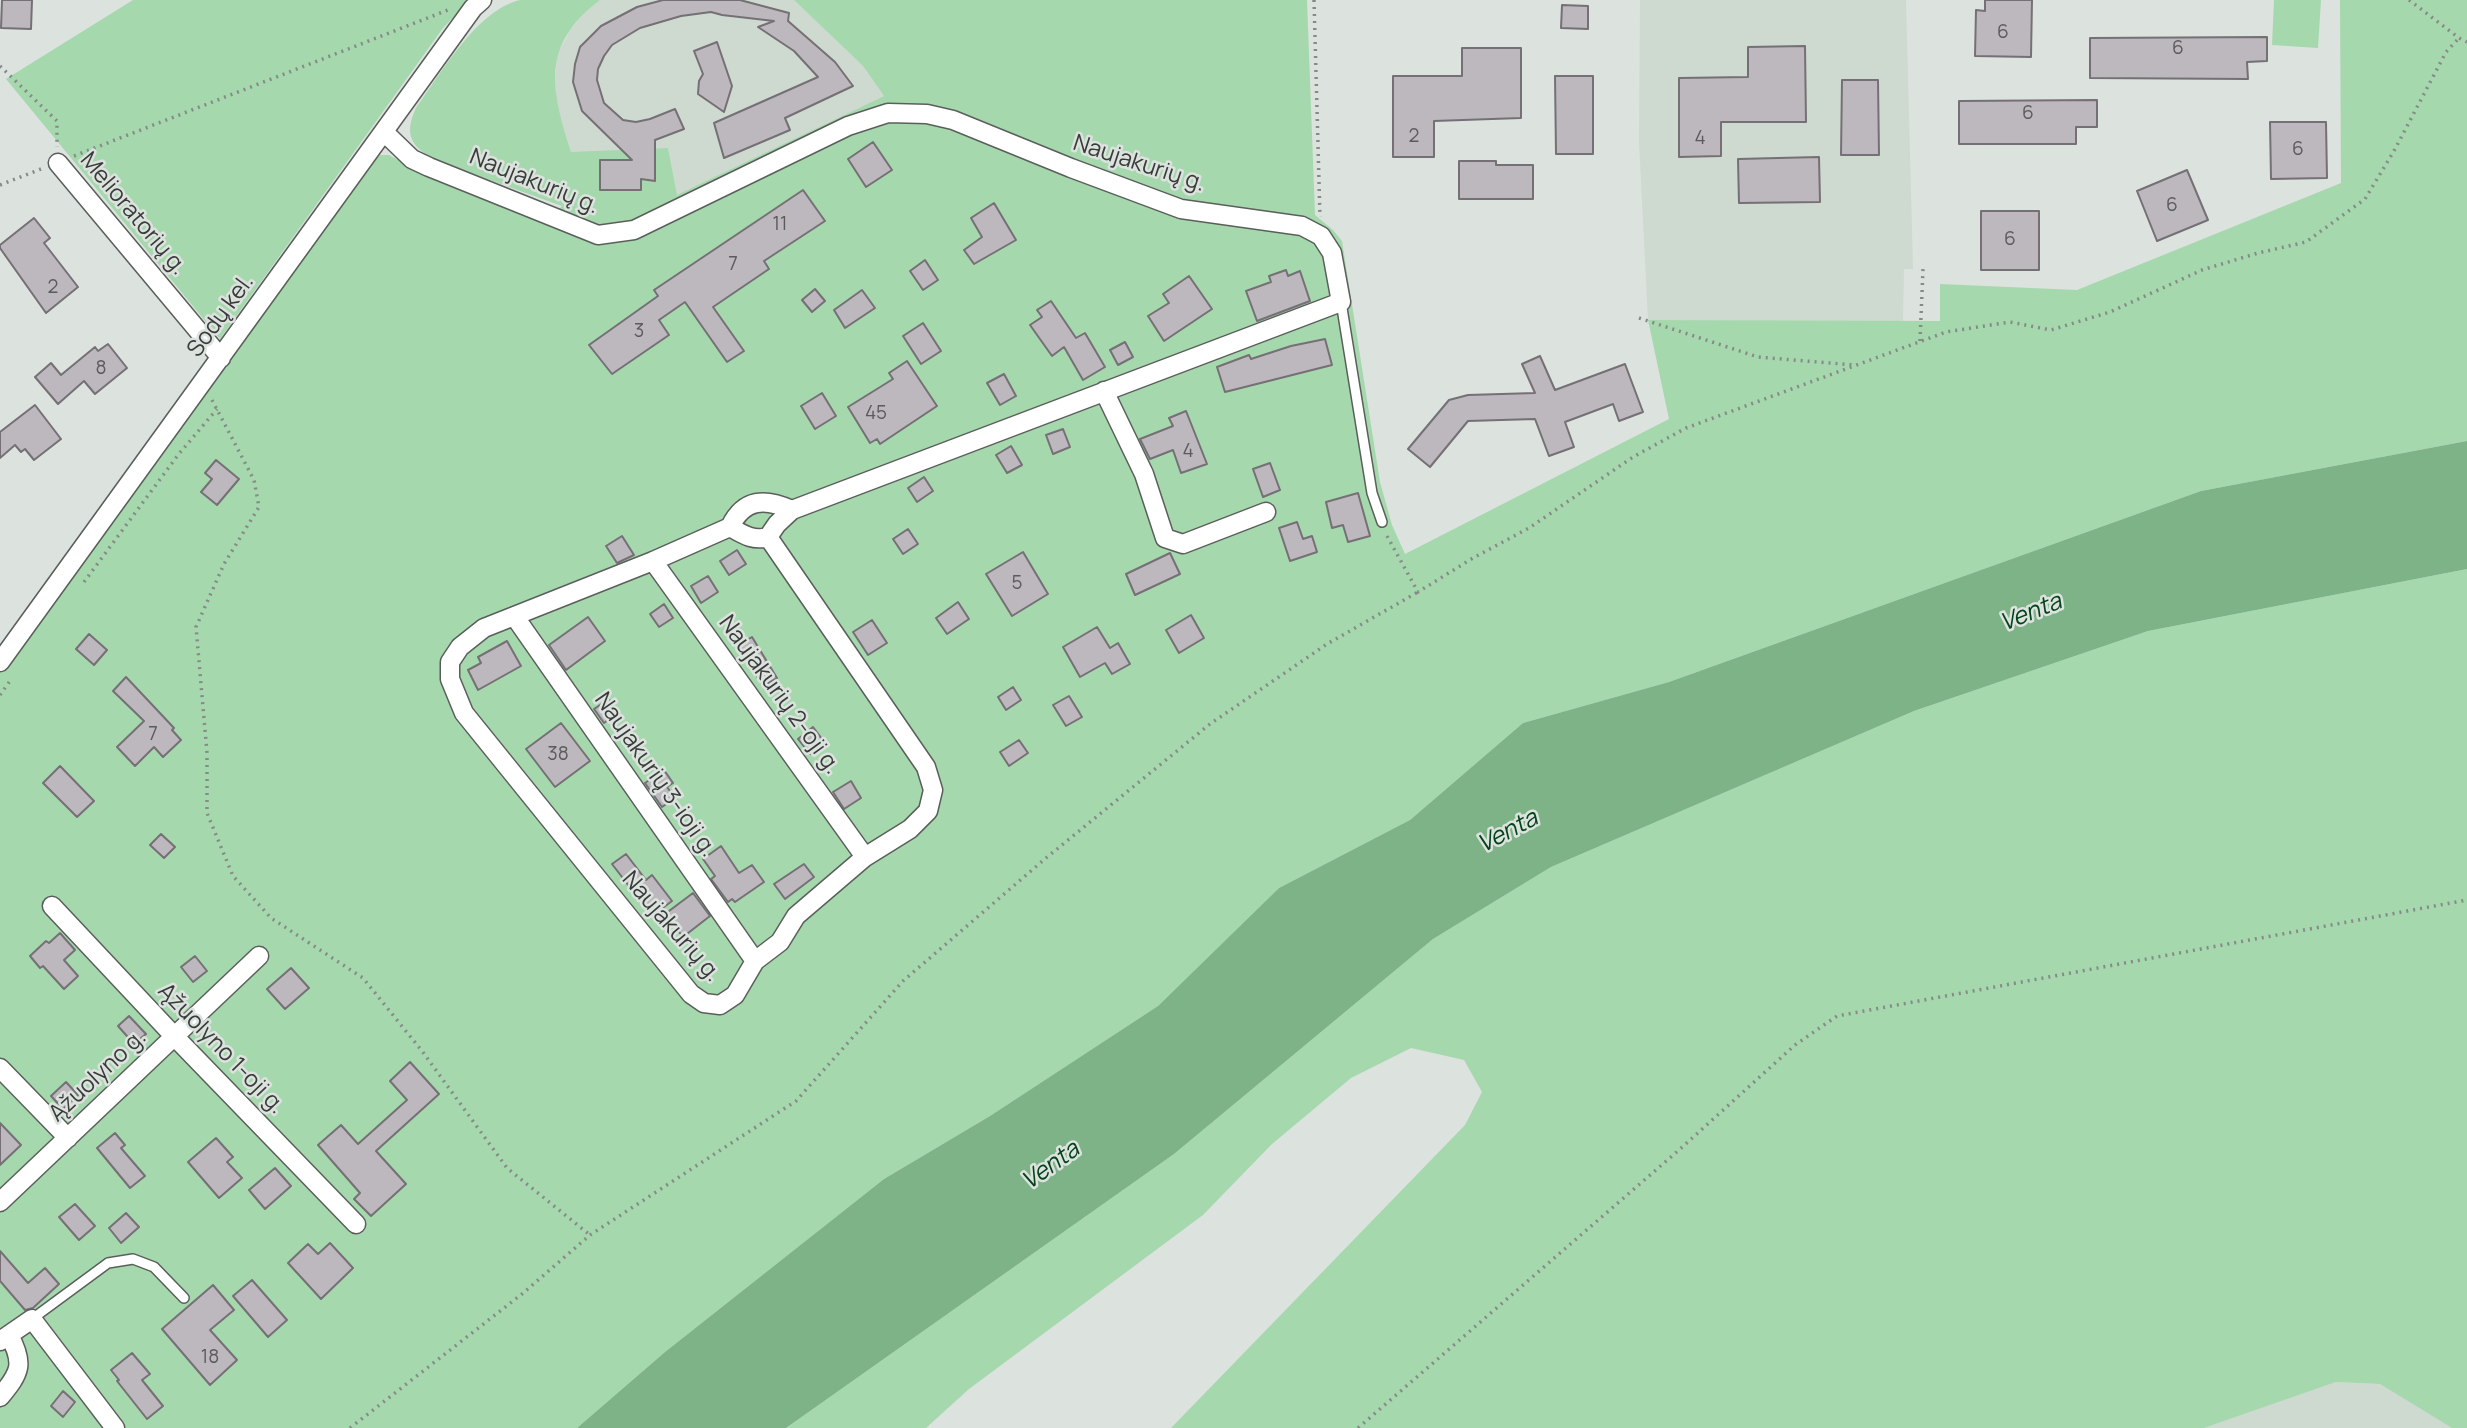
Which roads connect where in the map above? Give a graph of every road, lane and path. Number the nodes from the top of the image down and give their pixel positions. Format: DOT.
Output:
graph roads {
  1 [pos="482,0"];
  2 [pos="1314,0"];
  3 [pos="2409,0"];
  4 [pos="453,5"];
  5 [pos="2459,38"];
  6 [pos="2467,42"];
  7 [pos="0,66"];
  8 [pos="384,132"];
  9 [pos="58,163"];
  10 [pos="0,185"];
  11 [pos="1321,236"];
  12 [pos="1923,269"];
  13 [pos="1341,302"];
  14 [pos="1639,318"];
  15 [pos="1920,341"];
  16 [pos="221,358"];
  17 [pos="1856,365"];
  18 [pos="203,383"];
  19 [pos="1104,391"];
  20 [pos="217,409"];
  21 [pos="792,510"];
  22 [pos="1266,512"];
  23 [pos="1382,522"];
  24 [pos="730,527"];
  25 [pos="768,537"];
  26 [pos="653,561"];
  27 [pos="78,589"];
  28 [pos="1418,592"];
  29 [pos="514,617"];
  30 [pos="0,662"];
  31 [pos="13,677"];
  32 [pos="0,695"];
  33 [pos="865,857"];
  34 [pos="2467,900"];
  35 [pos="52,906"];
  36 [pos="259,956"];
  37 [pos="755,961"];
  38 [pos="175,1037"];
  39 [pos="0,1068"];
  40 [pos="68,1138"];
  41 [pos="0,1202"];
  42 [pos="356,1224"];
  43 [pos="590,1236"];
  44 [pos="184,1298"];
  45 [pos="32,1319"];
  46 [pos="5,1338"];
  47 [pos="0,1397"];
  48 [pos="115,1428"];
  49 [pos="350,1428"];
  50 [pos="1358,1428"];
  1 -- 8 [label="street, Sodų kel."];
  2 -- 11 [label="path"];
  3 -- 5 [label="path"];
  4 -- 9 [label="path"];
  5 -- 6 [label="path"];
  5 -- 15 [label="path"];
  7 -- 9 [label="path, Melioratorių g."];
  8 -- 11 [label="street, Naujakurių g."];
  8 -- 16 [label="street, Sodų kel."];
  9 -- 10 [label="path"];
  9 -- 16 [label="street, Melioratorių g."];
  11 -- 13 [label="street"];
  12 -- 15 [label="path"];
  13 -- 19 [label="street"];
  13 -- 23 [label="lane"];
  14 -- 17 [label="path"];
  15 -- 17 [label="path"];
  16 -- 18 [label="street, Sodų kel."];
  17 -- 28 [label="path"];
  18 -- 20 [label="path"];
  18 -- 30 [label="street, Sodų kel."];
  19 -- 21 [label="street"];
  19 -- 22 [label="street"];
  20 -- 27 [label="path"];
  20 -- 43 [label="path"];
  21 -- 24 [label="street, Naujakurių g."];
  21 -- 25 [label="street"];
  23 -- 28 [label="path"];
  24 -- 25 [label="street"];
  24 -- 26 [label="street, Naujakurių g."];
  25 -- 33 [label="street, Naujakurių g."];
  26 -- 29 [label="street, Naujakurių g."];
  26 -- 33 [label="street, Naujakurių 2-oji g."];
  28 -- 43 [label="path"];
  29 -- 37 [label="street, Naujakurių 3-ioji g."];
  29 -- 37 [label="street, Naujakurių g."];
  31 -- 32 [label="path"];
  33 -- 37 [label="street, Naujakurių g."];
  34 -- 50 [label="path"];
  35 -- 38 [label="street, Ąžuolyno 1-oji g."];
  36 -- 38 [label="street, Ąžuolyno g."];
  38 -- 40 [label="street, Ąžuolyno g."];
  38 -- 42 [label="street, Ąžuolyno 1-oji g."];
  39 -- 40 [label="street"];
  40 -- 41 [label="street, Ąžuolyno g."];
  43 -- 49 [label="path"];
  44 -- 45 [label="lane"];
  45 -- 46 [label="street"];
  45 -- 48 [label="street"];
  46 -- 47 [label="street"];
}
